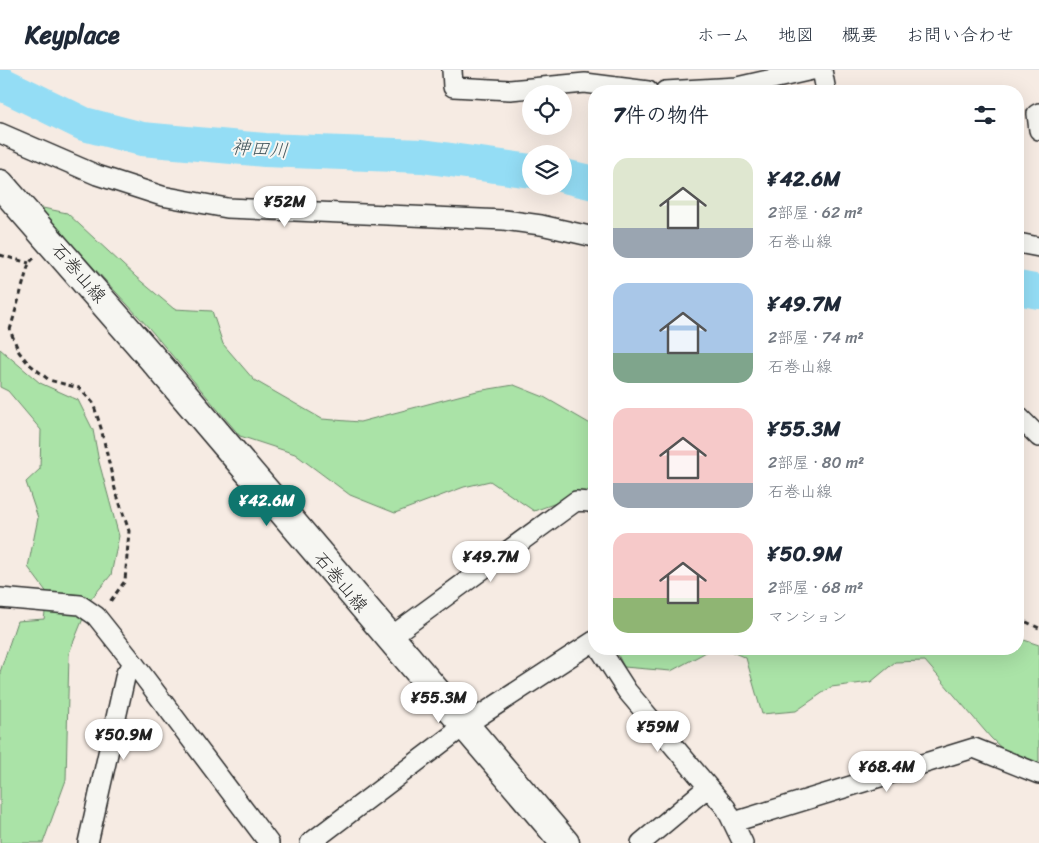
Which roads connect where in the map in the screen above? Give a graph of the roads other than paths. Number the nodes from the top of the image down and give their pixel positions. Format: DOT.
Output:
graph roads {
  1 [pos="452,70"];
  2 [pos="812,70"];
  3 [pos="822,70"];
  4 [pos="601,85"];
  5 [pos="746,85"];
  6 [pos="825,85"];
  7 [pos="1039,114"];
  8 [pos="1039,130"];
  9 [pos="0,133"];
  10 [pos="0,184"];
  11 [pos="588,236"];
  12 [pos="1024,244"];
  13 [pos="1039,247"];
  14 [pos="1024,422"];
  15 [pos="1039,437"];
  16 [pos="588,502"];
  17 [pos="0,598"];
  18 [pos="389,638"];
  19 [pos="588,645"];
  20 [pos="604,655"];
  21 [pos="136,665"];
  22 [pos="464,726"];
  23 [pos="1039,774"];
  24 [pos="708,787"];
  25 [pos="734,822"];
  26 [pos="88,843"];
  27 [pos="269,843"];
  28 [pos="310,843"];
  29 [pos="564,843"];
  30 [pos="641,843"];
  31 [pos="743,843"];
  1 -- 4 [label="street"];
  2 -- 5 [label="street"];
  3 -- 6 [label="street"];
  7 -- 8 [label="street"];
  9 -- 11 [label="street"];
  10 -- 18 [label="main road, 石巻山線"];
  12 -- 13 [label="street"];
  14 -- 15 [label="street"];
  16 -- 18 [label="street"];
  17 -- 21 [label="street"];
  18 -- 22 [label="main road, 石巻山線"];
  19 -- 22 [label="street"];
  20 -- 24 [label="street"];
  21 -- 26 [label="street"];
  21 -- 27 [label="street"];
  22 -- 28 [label="street"];
  22 -- 29 [label="main road, 石巻山線"];
  23 -- 25 [label="street"];
  24 -- 25 [label="street"];
  24 -- 30 [label="street"];
  25 -- 31 [label="street"];
}
